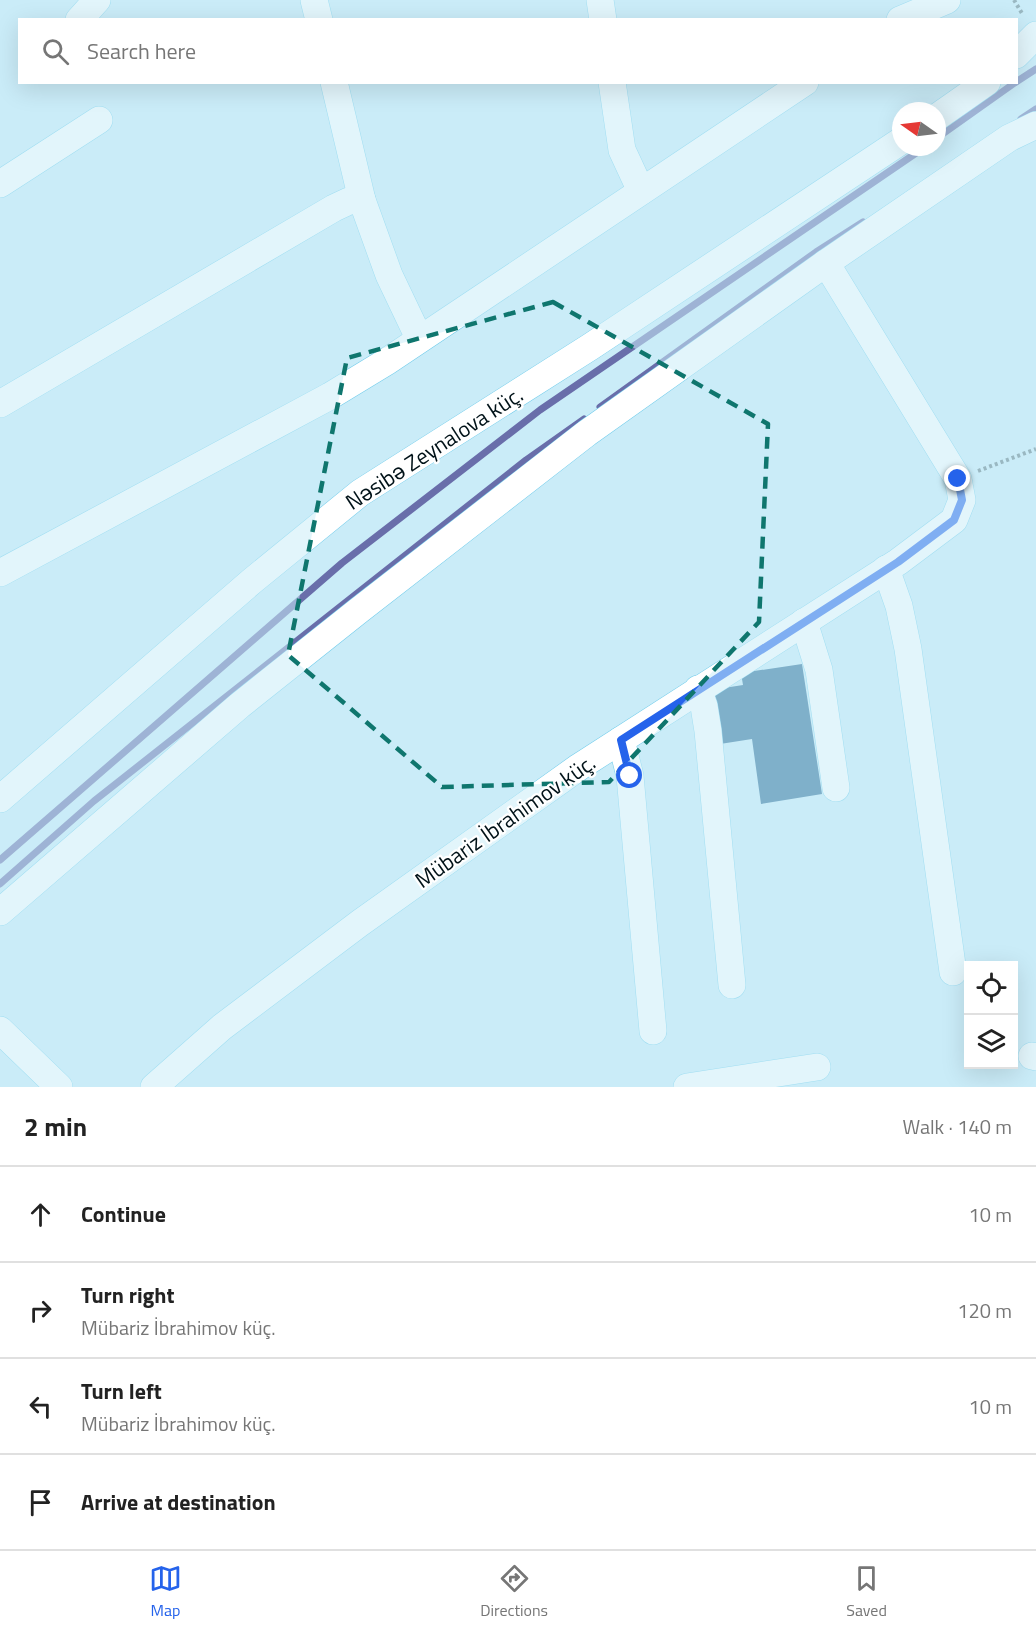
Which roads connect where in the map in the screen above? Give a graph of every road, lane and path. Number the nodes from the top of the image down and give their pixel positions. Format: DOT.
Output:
graph roads {
  1 [pos="98,0"];
  2 [pos="314,0"];
  3 [pos="600,0"];
  4 [pos="947,0"];
  5 [pos="902,12"];
  6 [pos="81,18"];
  7 [pos="318,18"];
  8 [pos="603,18"];
  9 [pos="1036,35"];
  10 [pos="1018,54"];
  11 [pos="334,84"];
  12 [pos="612,84"];
  13 [pos="802,84"];
  14 [pos="984,84"];
  15 [pos="946,111"];
  16 [pos="99,120"];
  17 [pos="1036,125"];
  18 [pos="892,147"];
  19 [pos="0,184"];
  20 [pos="641,191"];
  21 [pos="362,200"];
  22 [pos="826,263"];
  23 [pos="419,338"];
  24 [pos="0,404"];
  25 [pos="1036,449"];
  26 [pos="958,479"];
  27 [pos="886,569"];
  28 [pos="0,573"];
  29 [pos="804,622"];
  30 [pos="698,689"];
  31 [pos="621,740"];
  32 [pos="836,788"];
  33 [pos="0,799"];
  34 [pos="0,912"];
  35 [pos="953,972"];
  36 [pos="732,985"];
  37 [pos="0,1030"];
  38 [pos="653,1031"];
  39 [pos="817,1067"];
  40 [pos="58,1087"];
  41 [pos="153,1087"];
  42 [pos="687,1087"];
  1 -- 6 [label="street"];
  2 -- 7 [label="street"];
  3 -- 8 [label="street"];
  4 -- 5 [label="street"];
  9 -- 10 [label="street"];
  11 -- 21 [label="street"];
  12 -- 20 [label="street"];
  13 -- 20 [label="street"];
  14 -- 15 [label="street"];
  16 -- 19 [label="street"];
  17 -- 22 [label="street"];
  18 -- 33 [label="street, Nəsibə Zeynalova küç."];
  20 -- 23 [label="street"];
  21 -- 23 [label="street"];
  21 -- 24 [label="street"];
  22 -- 26 [label="street, Mübariz İbrahimov küç."];
  22 -- 34 [label="street"];
  23 -- 28 [label="street"];
  25 -- 26 [label="path"];
  26 -- 27 [label="street, Mübariz İbrahimov küç."];
  27 -- 29 [label="street, Mübariz İbrahimov küç."];
  27 -- 35 [label="street"];
  29 -- 30 [label="street, Mübariz İbrahimov küç."];
  29 -- 32 [label="street"];
  30 -- 31 [label="street, Mübariz İbrahimov küç."];
  30 -- 36 [label="street"];
  31 -- 38 [label="street"];
  31 -- 41 [label="street, Mübariz İbrahimov küç."];
  37 -- 40 [label="street"];
  39 -- 42 [label="street"];
}
